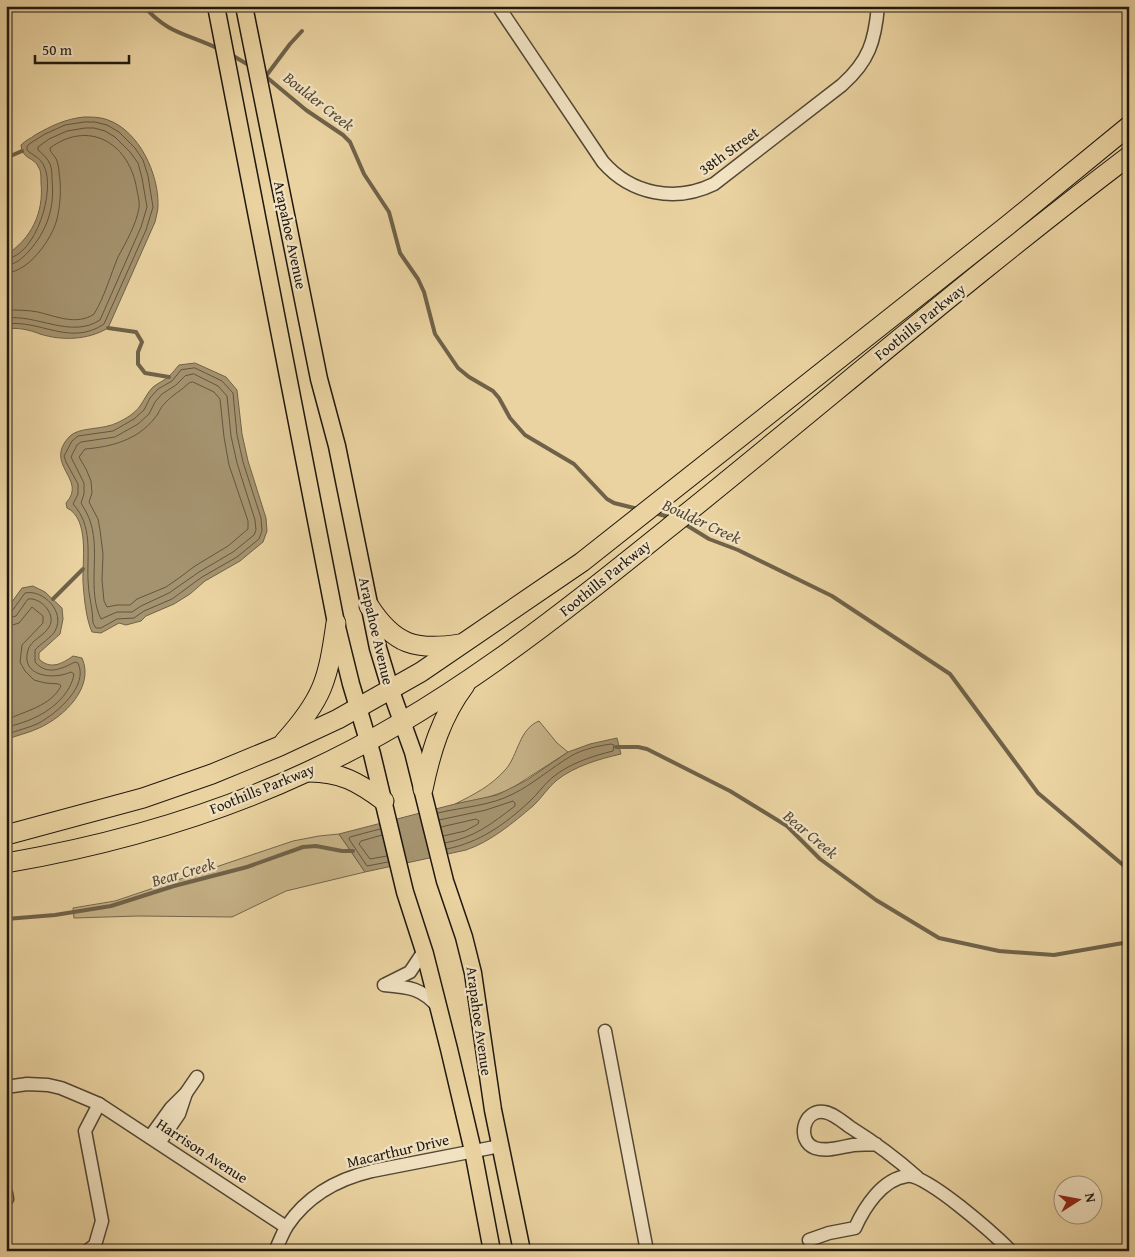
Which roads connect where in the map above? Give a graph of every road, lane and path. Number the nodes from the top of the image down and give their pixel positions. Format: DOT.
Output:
graph roads {
  1 [pos="216,6"];
  2 [pos="244,6"];
  3 [pos="498,6"];
  4 [pos="878,6"];
  5 [pos="1129,126"];
  6 [pos="1129,156"];
  7 [pos="369,606"];
  8 [pos="336,623"];
  9 [pos="464,643"];
  10 [pos="469,679"];
  11 [pos="391,691"];
  12 [pos="358,708"];
  13 [pos="402,721"];
  14 [pos="368,741"];
  15 [pos="280,746"];
  16 [pos="307,772"];
  17 [pos="423,789"];
  18 [pos="384,801"];
  19 [pos="6,835"];
  20 [pos="6,863"];
  21 [pos="424,951"];
  22 [pos="439,1009"];
  23 [pos="605,1031"];
  24 [pos="197,1077"];
  25 [pos="6,1087"];
  26 [pos="99,1104"];
  27 [pos="155,1140"];
  28 [pos="876,1144"];
  29 [pos="500,1146"];
  30 [pos="473,1151"];
  31 [pos="917,1177"];
  32 [pos="286,1227"];
  33 [pos="809,1240"];
  34 [pos="94,1249"];
  35 [pos="275,1251"];
  36 [pos="492,1251"];
  37 [pos="522,1251"];
  38 [pos="647,1251"];
  39 [pos="1011,1251"];
  1 -- 8 [label="main road, Arapahoe Avenue"];
  2 -- 7 [label="main road, Arapahoe Avenue"];
  3 -- 4 [label="street, 38th Street"];
  5 -- 9 [label="highway, Foothills Parkway"];
  6 -- 10 [label="highway, Foothills Parkway"];
  7 -- 9 [label="highway"];
  7 -- 11 [label="main road, Arapahoe Avenue"];
  8 -- 12 [label="main road, Arapahoe Avenue"];
  8 -- 15 [label="highway"];
  9 -- 11 [label="highway, Foothills Parkway"];
  10 -- 13 [label="highway, Foothills Parkway"];
  10 -- 17 [label="highway"];
  11 -- 12 [label="highway, Foothills Parkway"];
  11 -- 13 [label="main road, Arapahoe Avenue"];
  12 -- 14 [label="main road, Arapahoe Avenue"];
  12 -- 15 [label="highway, Foothills Parkway"];
  13 -- 14 [label="highway, Foothills Parkway"];
  13 -- 17 [label="main road, Arapahoe Avenue"];
  14 -- 16 [label="highway, Foothills Parkway"];
  14 -- 18 [label="main road, Arapahoe Avenue"];
  15 -- 19 [label="highway, Foothills Parkway"];
  16 -- 18 [label="highway"];
  16 -- 20 [label="highway, Foothills Parkway"];
  17 -- 29 [label="main road, Arapahoe Avenue"];
  18 -- 21 [label="main road, Arapahoe Avenue"];
  21 -- 22 [label="main road, Arapahoe Avenue"];
  21 -- 22 [label="street"];
  22 -- 30 [label="main road, Arapahoe Avenue"];
  23 -- 38 [label="street"];
  24 -- 27 [label="street"];
  25 -- 26 [label="street, Harrison Avenue"];
  26 -- 27 [label="street, Harrison Avenue"];
  26 -- 34 [label="street"];
  27 -- 32 [label="street, Harrison Avenue"];
  28 -- 28 [label="street"];
  28 -- 31 [label="street"];
  29 -- 30 [label="street, Macarthur Drive"];
  29 -- 37 [label="main road, Arapahoe Avenue"];
  30 -- 32 [label="street, Macarthur Drive"];
  30 -- 36 [label="main road, Arapahoe Avenue"];
  31 -- 33 [label="street"];
  31 -- 39 [label="street"];
  32 -- 35 [label="street, Macarthur Drive"];
}
